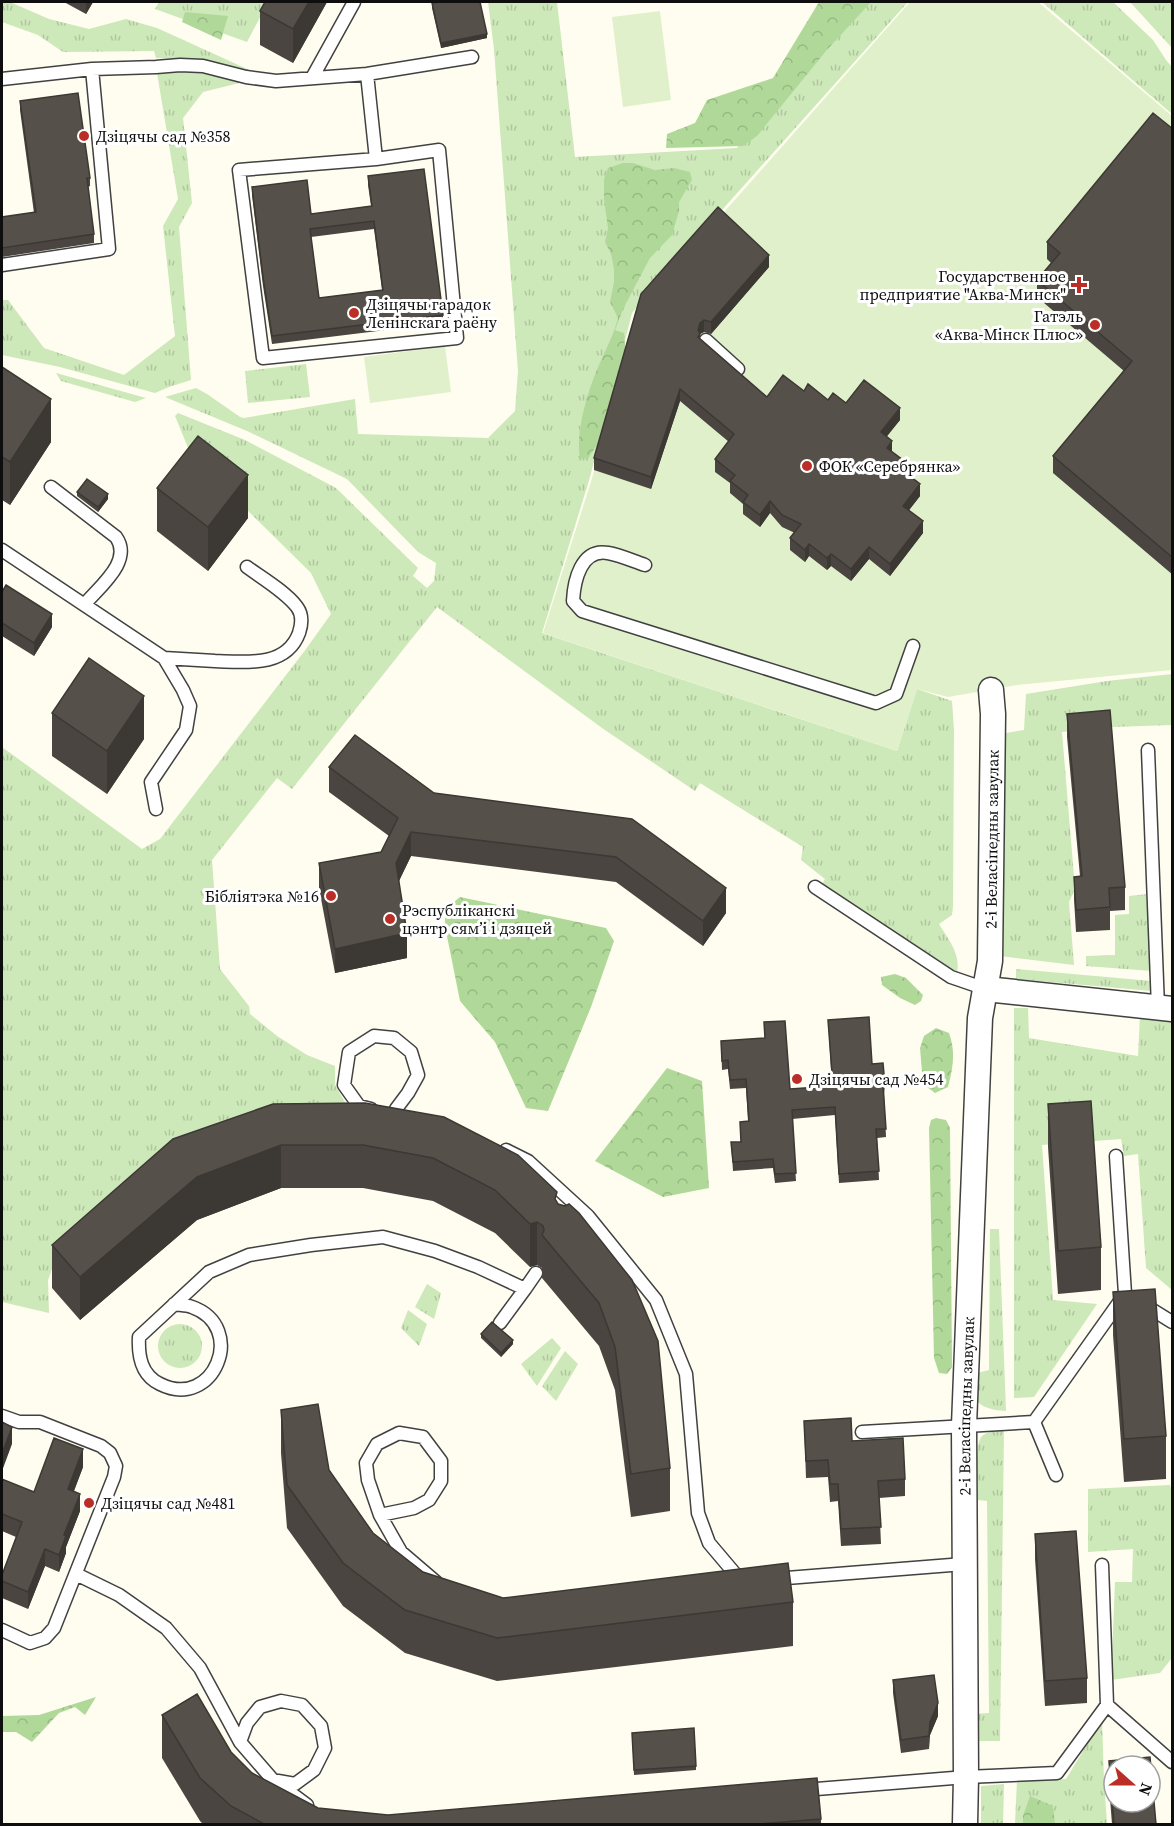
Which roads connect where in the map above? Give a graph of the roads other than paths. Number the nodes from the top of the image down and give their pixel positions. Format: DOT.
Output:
graph roads {
  1 [pos="354,2"];
  2 [pos="472,57"];
  3 [pos="92,69"];
  4 [pos="367,74"];
  5 [pos="312,78"];
  6 [pos="2,79"];
  7 [pos="376,159"];
  8 [pos="2,265"];
  9 [pos="706,340"];
  10 [pos="738,369"];
  11 [pos="51,487"];
  12 [pos="2,550"];
  13 [pos="645,565"];
  14 [pos="247,567"];
  15 [pos="86,604"];
  16 [pos="913,646"];
  17 [pos="164,658"];
  18 [pos="991,690"];
  19 [pos="1148,750"];
  20 [pos="156,808"];
  21 [pos="815,887"];
  22 [pos="986,989"];
  23 [pos="1165,1008"];
  24 [pos="401,1111"];
  25 [pos="498,1146"];
  26 [pos="1116,1156"];
  27 [pos="536,1273"];
  28 [pos="525,1288"];
  29 [pos="1125,1294"];
  30 [pos="174,1304"];
  31 [pos="1173,1322"];
  32 [pos="500,1323"];
  33 [pos="2,1416"];
  34 [pos="1034,1422"];
  35 [pos="964,1426"];
  36 [pos="862,1432"];
  37 [pos="1056,1475"];
  38 [pos="380,1515"];
  39 [pos="964,1564"];
  40 [pos="1102,1565"];
  41 [pos="76,1574"];
  42 [pos="451,1590"];
  43 [pos="2,1630"];
  44 [pos="1107,1705"];
  45 [pos="240,1742"];
  46 [pos="1173,1762"];
  47 [pos="966,1777"];
  48 [pos="272,1779"];
  49 [pos="794,1791"];
  50 [pos="316,1808"];
  51 [pos="965,1824"];
  1 -- 5 [label="lane"];
  2 -- 4 [label="lane"];
  3 -- 5 [label="lane"];
  3 -- 6 [label="lane"];
  3 -- 8 [label="lane"];
  4 -- 5 [label="lane"];
  4 -- 7 [label="lane"];
  7 -- 7 [label="lane"];
  9 -- 10 [label="lane"];
  11 -- 15 [label="lane"];
  12 -- 15 [label="lane"];
  13 -- 16 [label="lane"];
  14 -- 17 [label="lane"];
  15 -- 17 [label="lane"];
  17 -- 20 [label="lane"];
  18 -- 22 [label="street, 2-і Веласіпедны завулак"];
  19 -- 23 [label="lane"];
  21 -- 22 [label="lane"];
  22 -- 23 [label="street"];
  22 -- 35 [label="street, 2-і Веласіпедны завулак"];
  24 -- 24 [label="lane"];
  25 -- 39 [label="lane"];
  26 -- 29 [label="lane"];
  27 -- 28 [label="lane"];
  28 -- 30 [label="lane"];
  28 -- 32 [label="lane"];
  29 -- 31 [label="lane"];
  29 -- 34 [label="lane"];
  30 -- 30 [label="lane"];
  33 -- 41 [label="lane"];
  34 -- 35 [label="lane"];
  34 -- 37 [label="lane"];
  35 -- 36 [label="lane"];
  35 -- 39 [label="street, 2-і Веласіпедны завулак"];
  38 -- 38 [label="lane"];
  38 -- 42 [label="lane"];
  39 -- 47 [label="street, 2-і Веласіпедны завулак"];
  40 -- 44 [label="lane"];
  41 -- 43 [label="lane"];
  41 -- 45 [label="lane"];
  44 -- 46 [label="lane"];
  44 -- 47 [label="lane"];
  45 -- 48 [label="lane"];
  45 -- 48 [label="lane"];
  47 -- 49 [label="lane"];
  47 -- 51 [label="street, 2-і Веласіпедны завулак"];
  48 -- 50 [label="lane"];
}
